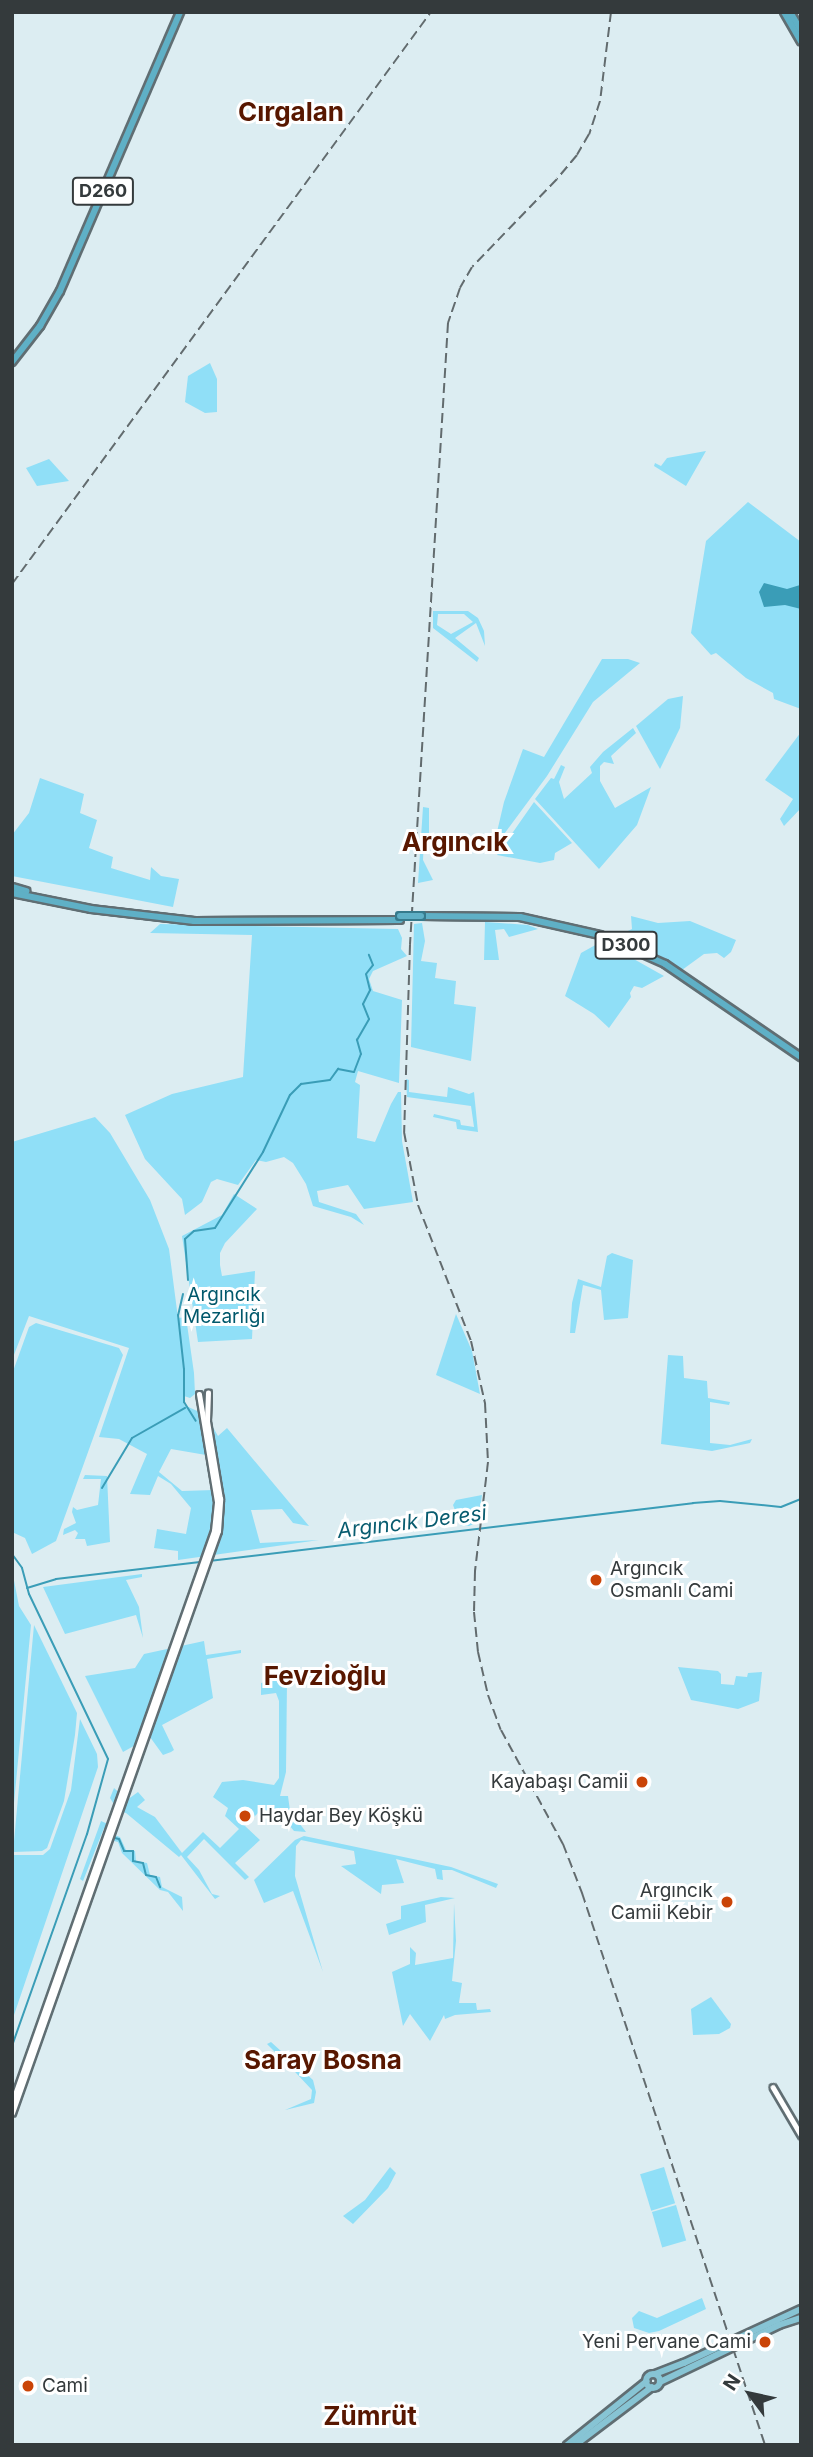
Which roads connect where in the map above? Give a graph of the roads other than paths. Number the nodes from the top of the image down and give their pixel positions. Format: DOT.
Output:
graph roads {
  1 [pos="178,12"];
  2 [pos="784,12"];
  3 [pos="790,12"];
  4 [pos="801,30"];
  5 [pos="801,41"];
  6 [pos="12,357"];
  7 [pos="12,362"];
  8 [pos="12,890"];
  9 [pos="26,894"];
  10 [pos="12,898"];
  11 [pos="801,1060"];
  12 [pos="208,1393"];
  13 [pos="199,1395"];
  14 [pos="206,1561"];
  15 [pos="773,2087"];
  16 [pos="12,2103"];
  17 [pos="12,2113"];
  18 [pos="801,2134"];
  19 [pos="801,2309"];
  20 [pos="801,2318"];
  21 [pos="654,2374"];
  22 [pos="639,2375"];
  23 [pos="647,2381"];
  24 [pos="660,2382"];
  25 [pos="652,2387"];
  26 [pos="639,2388"];
  27 [pos="567,2445"];
  28 [pos="575,2445"];
  1 -- 6 [label="highway, D260"];
  1 -- 7 [label="highway, D260"];
  2 -- 5 [label="highway"];
  3 -- 4 [label="highway"];
  8 -- 9 [label="highway, D300"];
  9 -- 10 [label="highway"];
  9 -- 11 [label="highway, D300, bridge"];
  12 -- 14 [label="main road"];
  13 -- 14 [label="main road"];
  14 -- 16 [label="main road"];
  14 -- 17 [label="main road"];
  15 -- 18 [label="main road"];
  19 -- 21 [label="main road"];
  20 -- 24 [label="main road"];
  21 -- 23 [label="main road"];
  21 -- 24 [label="main road"];
  22 -- 26 [label="main road"];
  23 -- 25 [label="main road"];
  23 -- 26 [label="main road"];
  24 -- 25 [label="main road"];
  25 -- 28 [label="main road"];
  26 -- 27 [label="main road"];
}
